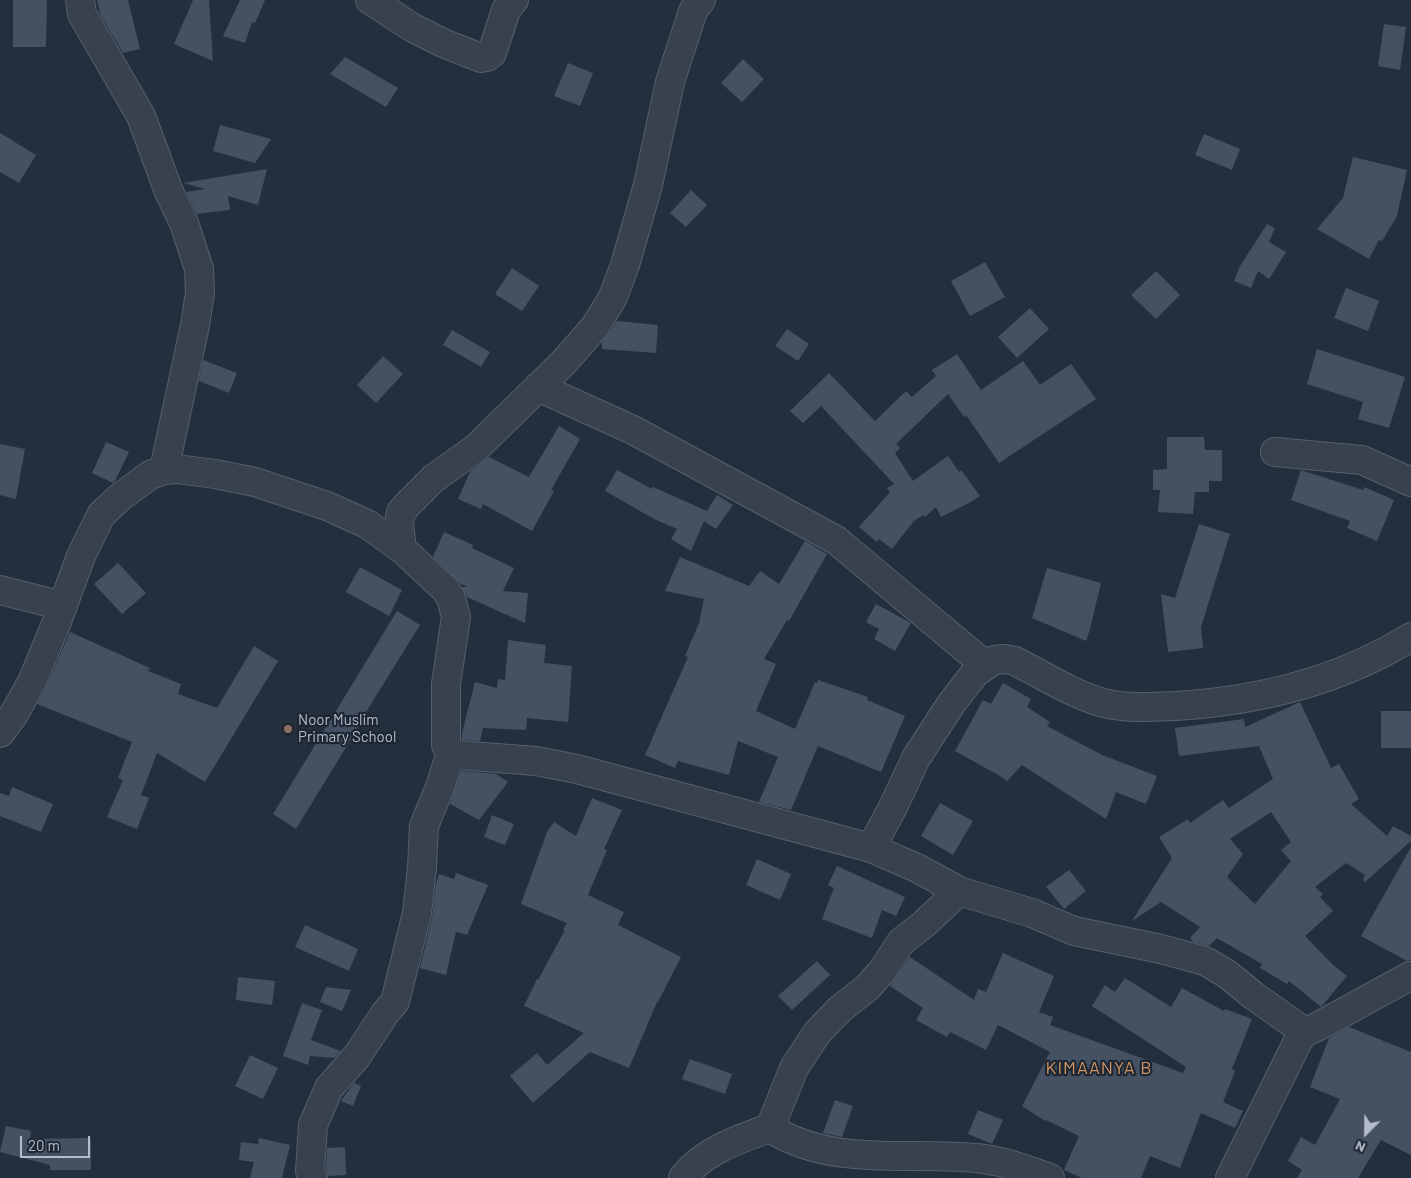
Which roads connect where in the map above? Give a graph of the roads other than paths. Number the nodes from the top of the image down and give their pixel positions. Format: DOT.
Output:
graph roads {
  1 [pos="80,0"];
  2 [pos="370,0"];
  3 [pos="514,0"];
  4 [pos="701,0"];
  5 [pos="538,387"];
  6 [pos="1275,452"];
  7 [pos="164,470"];
  8 [pos="1411,482"];
  9 [pos="402,549"];
  10 [pos="0,590"];
  11 [pos="63,606"];
  12 [pos="1411,637"];
  13 [pos="985,666"];
  14 [pos="0,733"];
  15 [pos="451,752"];
  16 [pos="871,848"];
  17 [pos="959,891"];
  18 [pos="1410,976"];
  19 [pos="1305,1032"];
  20 [pos="770,1128"];
  21 [pos="313,1178"];
  22 [pos="683,1178"];
  23 [pos="1050,1178"];
  24 [pos="1230,1178"];
  1 -- 7 [label="street"];
  2 -- 3 [label="street"];
  4 -- 5 [label="street"];
  5 -- 9 [label="street"];
  5 -- 13 [label="street"];
  6 -- 8 [label="street"];
  7 -- 9 [label="street"];
  7 -- 11 [label="street"];
  9 -- 15 [label="street"];
  10 -- 11 [label="street"];
  11 -- 14 [label="street"];
  12 -- 13 [label="street"];
  13 -- 16 [label="street"];
  15 -- 16 [label="street"];
  15 -- 21 [label="street"];
  16 -- 17 [label="street"];
  17 -- 19 [label="street"];
  17 -- 20 [label="street"];
  18 -- 19 [label="street"];
  19 -- 24 [label="street"];
  20 -- 22 [label="street"];
  20 -- 23 [label="street"];
}
